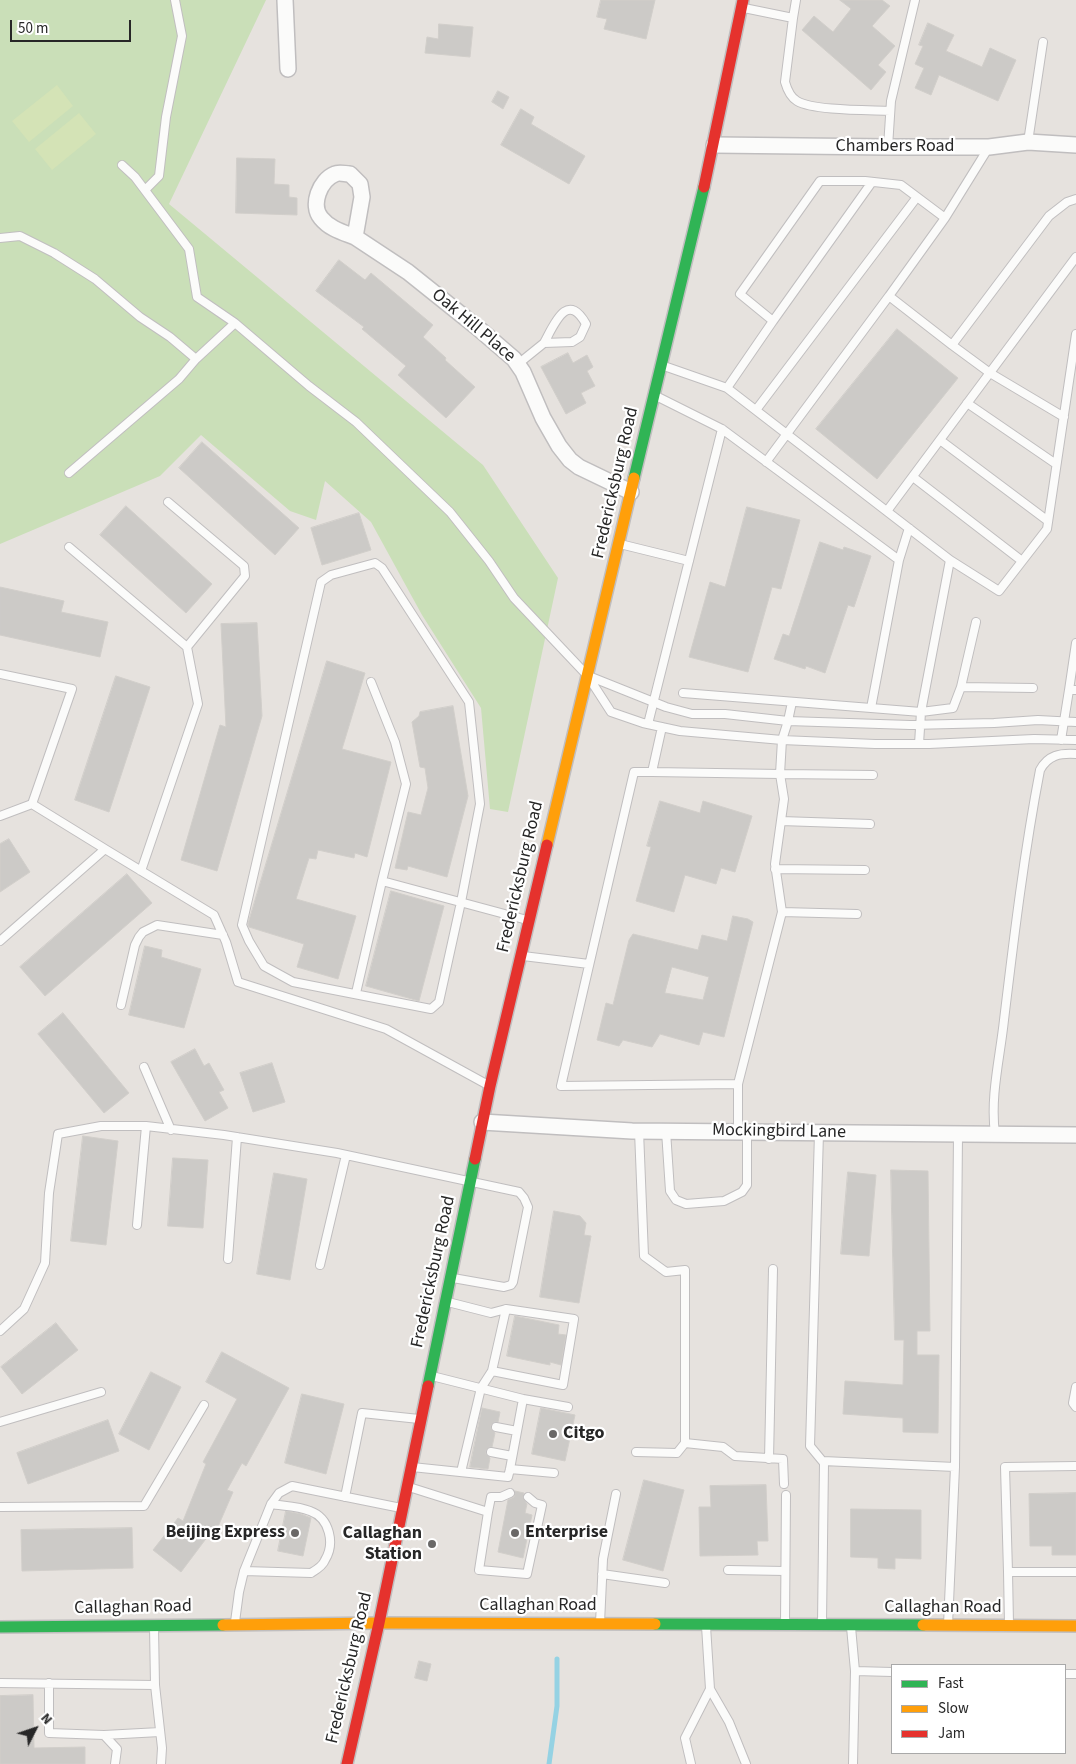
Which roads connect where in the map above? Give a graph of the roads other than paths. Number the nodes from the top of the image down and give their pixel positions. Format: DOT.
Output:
graph roads {
  1 [pos="175,0"];
  2 [pos="285,0"];
  3 [pos="796,0"];
  4 [pos="915,0"];
  5 [pos="742,4"];
  6 [pos="793,18"];
  7 [pos="1043,42"];
  8 [pos="288,68"];
  9 [pos="890,111"];
  10 [pos="1028,142"];
  11 [pos="714,145"];
  12 [pos="989,146"];
  13 [pos="1076,146"];
  14 [pos="888,148"];
  15 [pos="122,165"];
  16 [pos="872,182"];
  17 [pos="145,190"];
  18 [pos="917,197"];
  19 [pos="1076,199"];
  20 [pos="945,218"];
  21 [pos="355,237"];
  22 [pos="0,238"];
  23 [pos="1076,257"];
  24 [pos="889,296"];
  25 [pos="773,320"];
  26 [pos="235,323"];
  27 [pos="1076,334"];
  28 [pos="544,343"];
  29 [pos="952,345"];
  30 [pos="196,359"];
  31 [pos="518,364"];
  32 [pos="662,365"];
  33 [pos="990,373"];
  34 [pos="727,388"];
  35 [pos="655,395"];
  36 [pos="967,403"];
  37 [pos="756,410"];
  38 [pos="1064,417"];
  39 [pos="722,429"];
  40 [pos="787,434"];
  41 [pos="940,440"];
  42 [pos="766,462"];
  43 [pos="1056,464"];
  44 [pos="69,473"];
  45 [pos="913,477"];
  46 [pos="631,492"];
  47 [pos="168,502"];
  48 [pos="887,511"];
  49 [pos="1048,521"];
  50 [pos="909,528"];
  51 [pos="619,544"];
  52 [pos="69,547"];
  53 [pos="900,560"];
  54 [pos="950,560"];
  55 [pos="689,561"];
  56 [pos="1022,561"];
  57 [pos="976,622"];
  58 [pos="1076,642"];
  59 [pos="187,647"];
  60 [pos="0,674"];
  61 [pos="588,676"];
  62 [pos="370,682"];
  63 [pos="961,688"];
  64 [pos="1033,688"];
  65 [pos="1073,690"];
  66 [pos="683,694"];
  67 [pos="654,702"];
  68 [pos="792,702"];
  69 [pos="871,708"];
  70 [pos="921,712"];
  71 [pos="788,721"];
  72 [pos="1063,721"];
  73 [pos="1076,722"];
  74 [pos="648,724"];
  75 [pos="920,725"];
  76 [pos="662,727"];
  77 [pos="782,740"];
  78 [pos="1061,740"];
  79 [pos="1076,740"];
  80 [pos="919,744"];
  81 [pos="1076,754"];
  82 [pos="652,772"];
  83 [pos="780,774"];
  84 [pos="873,775"];
  85 [pos="32,804"];
  86 [pos="0,816"];
  87 [pos="781,821"];
  88 [pos="870,824"];
  89 [pos="105,849"];
  90 [pos="775,869"];
  91 [pos="865,870"];
  92 [pos="141,871"];
  93 [pos="382,881"];
  94 [pos="461,902"];
  95 [pos="782,912"];
  96 [pos="857,914"];
  97 [pos="529,920"];
  98 [pos="223,935"];
  99 [pos="0,941"];
  100 [pos="521,955"];
  101 [pos="589,964"];
  102 [pos="356,993"];
  103 [pos="121,1005"];
  104 [pos="144,1067"];
  105 [pos="738,1084"];
  106 [pos="490,1086"];
  107 [pos="482,1122"];
  108 [pos="146,1126"];
  109 [pos="171,1130"];
  110 [pos="639,1131"];
  111 [pos="666,1131"];
  112 [pos="742,1132"];
  113 [pos="819,1132"];
  114 [pos="958,1134"];
  115 [pos="995,1134"];
  116 [pos="1076,1135"];
  117 [pos="237,1137"];
  118 [pos="346,1155"];
  119 [pos="470,1182"];
  120 [pos="137,1225"];
  121 [pos="228,1259"];
  122 [pos="320,1265"];
  123 [pos="773,1269"];
  124 [pos="451,1278"];
  125 [pos="446,1302"];
  126 [pos="506,1309"];
  127 [pos="0,1331"];
  128 [pos="492,1371"];
  129 [pos="430,1375"];
  130 [pos="481,1388"];
  131 [pos="1076,1388"];
  132 [pos="101,1392"];
  133 [pos="524,1398"];
  134 [pos="204,1405"];
  135 [pos="568,1407"];
  136 [pos="1076,1407"];
  137 [pos="421,1419"];
  138 [pos="0,1422"];
  139 [pos="496,1427"];
  140 [pos="517,1431"];
  141 [pos="685,1444"];
  142 [pos="491,1452"];
  143 [pos="636,1452"];
  144 [pos="512,1456"];
  145 [pos="769,1458"];
  146 [pos="823,1461"];
  147 [pos="1076,1466"];
  148 [pos="411,1467"];
  149 [pos="955,1467"];
  150 [pos="510,1469"];
  151 [pos="461,1472"];
  152 [pos="554,1473"];
  153 [pos="784,1484"];
  154 [pos="407,1486"];
  155 [pos="510,1493"];
  156 [pos="616,1494"];
  157 [pos="786,1494"];
  158 [pos="346,1497"];
  159 [pos="501,1497"];
  160 [pos="528,1497"];
  161 [pos="272,1504"];
  162 [pos="508,1504"];
  163 [pos="534,1504"];
  164 [pos="0,1507"];
  165 [pos="526,1507"];
  166 [pos="402,1508"];
  167 [pos="488,1512"];
  168 [pos="728,1570"];
  169 [pos="244,1571"];
  170 [pos="785,1571"];
  171 [pos="1008,1572"];
  172 [pos="1076,1572"];
  173 [pos="602,1574"];
  174 [pos="665,1584"];
  175 [pos="378,1623"];
  176 [pos="235,1624"];
  177 [pos="600,1624"];
  178 [pos="706,1624"];
  179 [pos="154,1625"];
  180 [pos="785,1625"];
  181 [pos="822,1625"];
  182 [pos="850,1625"];
  183 [pos="948,1626"];
  184 [pos="1009,1626"];
  185 [pos="1076,1626"];
  186 [pos="0,1627"];
  187 [pos="855,1671"];
  188 [pos="891,1672"];
  189 [pos="0,1683"];
  190 [pos="49,1684"];
  191 [pos="155,1685"];
  192 [pos="710,1689"];
  193 [pos="160,1732"];
  194 [pos="104,1735"];
  195 [pos="115,1764"];
  196 [pos="161,1764"];
  197 [pos="347,1764"];
  198 [pos="691,1764"];
  199 [pos="746,1764"];
  200 [pos="854,1764"];
  1 -- 17 [label="lane"];
  2 -- 8 [label="street"];
  3 -- 6 [label="lane"];
  4 -- 9 [label="lane"];
  5 -- 6 [label="lane"];
  5 -- 11 [label="main road, Fredericksburg Road"];
  6 -- 9 [label="lane"];
  7 -- 10 [label="lane"];
  9 -- 14 [label="lane"];
  10 -- 12 [label="street, Chambers Road"];
  10 -- 13 [label="street, Chambers Road"];
  11 -- 14 [label="street, Chambers Road"];
  11 -- 32 [label="main road, Fredericksburg Road"];
  12 -- 14 [label="street, Chambers Road"];
  12 -- 20 [label="lane"];
  15 -- 17 [label="lane"];
  16 -- 18 [label="lane"];
  16 -- 25 [label="lane"];
  16 -- 25 [label="lane"];
  17 -- 26 [label="lane"];
  18 -- 20 [label="lane"];
  18 -- 37 [label="lane"];
  19 -- 29 [label="lane"];
  20 -- 24 [label="lane"];
  21 -- 31 [label="street, Oak Hill Place"];
  22 -- 30 [label="lane"];
  23 -- 33 [label="lane"];
  24 -- 29 [label="lane"];
  24 -- 40 [label="lane"];
  25 -- 34 [label="lane"];
  26 -- 30 [label="lane"];
  26 -- 61 [label="lane"];
  27 -- 38 [label="lane"];
  28 -- 28 [label="lane"];
  28 -- 31 [label="lane"];
  29 -- 33 [label="lane"];
  30 -- 44 [label="lane"];
  31 -- 46 [label="street, Oak Hill Place"];
  32 -- 34 [label="lane"];
  32 -- 35 [label="main road, Fredericksburg Road"];
  33 -- 36 [label="lane"];
  33 -- 38 [label="lane"];
  34 -- 37 [label="lane"];
  35 -- 39 [label="lane"];
  35 -- 46 [label="main road, Fredericksburg Road"];
  36 -- 41 [label="lane"];
  36 -- 43 [label="lane"];
  37 -- 40 [label="lane"];
  38 -- 43 [label="lane"];
  39 -- 42 [label="lane"];
  39 -- 55 [label="lane"];
  40 -- 42 [label="lane"];
  40 -- 48 [label="lane"];
  41 -- 45 [label="lane"];
  41 -- 49 [label="lane"];
  42 -- 53 [label="lane"];
  43 -- 49 [label="lane"];
  45 -- 48 [label="lane"];
  45 -- 56 [label="lane"];
  46 -- 51 [label="main road, Fredericksburg Road"];
  47 -- 59 [label="lane"];
  48 -- 50 [label="lane"];
  49 -- 56 [label="lane"];
  50 -- 53 [label="lane"];
  50 -- 54 [label="lane"];
  51 -- 55 [label="lane"];
  51 -- 61 [label="main road, Fredericksburg Road"];
  52 -- 59 [label="lane"];
  53 -- 69 [label="lane"];
  54 -- 56 [label="lane"];
  54 -- 70 [label="lane"];
  55 -- 67 [label="lane"];
  57 -- 63 [label="lane"];
  58 -- 65 [label="lane"];
  59 -- 92 [label="lane"];
  60 -- 85 [label="lane"];
  61 -- 67 [label="lane"];
  61 -- 74 [label="lane"];
  61 -- 97 [label="main road, Fredericksburg Road"];
  62 -- 93 [label="lane"];
  63 -- 64 [label="lane"];
  63 -- 70 [label="lane"];
  65 -- 72 [label="lane"];
  66 -- 68 [label="lane"];
  67 -- 71 [label="lane"];
  67 -- 74 [label="lane"];
  68 -- 69 [label="lane"];
  68 -- 71 [label="lane"];
  69 -- 70 [label="lane"];
  70 -- 75 [label="lane"];
  71 -- 75 [label="lane"];
  71 -- 77 [label="lane"];
  72 -- 73 [label="lane"];
  72 -- 75 [label="lane"];
  72 -- 78 [label="lane"];
  74 -- 76 [label="lane"];
  75 -- 80 [label="lane"];
  76 -- 77 [label="lane"];
  76 -- 82 [label="lane"];
  77 -- 80 [label="lane"];
  77 -- 83 [label="lane"];
  78 -- 79 [label="lane"];
  78 -- 80 [label="lane"];
  81 -- 115 [label="lane"];
  82 -- 83 [label="lane"];
  82 -- 101 [label="lane"];
  83 -- 84 [label="lane"];
  83 -- 87 [label="lane"];
  85 -- 86 [label="lane"];
  85 -- 89 [label="lane"];
  87 -- 88 [label="lane"];
  87 -- 90 [label="lane"];
  89 -- 92 [label="lane"];
  89 -- 99 [label="lane"];
  90 -- 91 [label="lane"];
  90 -- 95 [label="lane"];
  92 -- 98 [label="lane"];
  93 -- 94 [label="lane"];
  93 -- 102 [label="lane"];
  94 -- 97 [label="lane"];
  94 -- 102 [label="lane"];
  94 -- 102 [label="lane"];
  95 -- 96 [label="lane"];
  95 -- 105 [label="lane"];
  97 -- 100 [label="main road, Fredericksburg Road"];
  98 -- 103 [label="lane"];
  98 -- 106 [label="lane"];
  100 -- 101 [label="lane"];
  100 -- 106 [label="main road, Fredericksburg Road"];
  101 -- 105 [label="lane"];
  104 -- 109 [label="lane"];
  105 -- 112 [label="lane"];
  106 -- 107 [label="main road, Fredericksburg Road"];
  107 -- 110 [label="street, Mockingbird Lane"];
  107 -- 119 [label="main road, Fredericksburg Road"];
  108 -- 109 [label="lane"];
  108 -- 120 [label="lane"];
  108 -- 127 [label="lane"];
  109 -- 117 [label="lane"];
  110 -- 111 [label="street, Mockingbird Lane"];
  110 -- 141 [label="lane"];
  111 -- 112 [label="street, Mockingbird Lane"];
  111 -- 112 [label="lane"];
  112 -- 113 [label="street, Mockingbird Lane"];
  113 -- 114 [label="street, Mockingbird Lane"];
  113 -- 146 [label="lane"];
  114 -- 115 [label="street, Mockingbird Lane"];
  114 -- 149 [label="lane"];
  115 -- 116 [label="street, Mockingbird Lane"];
  117 -- 118 [label="lane"];
  117 -- 121 [label="lane"];
  118 -- 119 [label="lane"];
  118 -- 122 [label="lane"];
  119 -- 124 [label="main road, Fredericksburg Road"];
  119 -- 124 [label="lane"];
  123 -- 145 [label="lane"];
  124 -- 125 [label="main road, Fredericksburg Road"];
  125 -- 126 [label="lane"];
  125 -- 129 [label="main road, Fredericksburg Road"];
  126 -- 128 [label="lane"];
  126 -- 128 [label="lane"];
  128 -- 130 [label="lane"];
  129 -- 130 [label="lane"];
  129 -- 137 [label="main road, Fredericksburg Road"];
  130 -- 133 [label="lane"];
  130 -- 151 [label="lane"];
  131 -- 136 [label="lane"];
  132 -- 138 [label="lane"];
  133 -- 135 [label="lane"];
  133 -- 140 [label="lane"];
  134 -- 164 [label="lane"];
  137 -- 148 [label="main road, Fredericksburg Road"];
  137 -- 158 [label="lane"];
  139 -- 140 [label="lane"];
  140 -- 144 [label="lane"];
  141 -- 143 [label="lane"];
  141 -- 145 [label="lane"];
  142 -- 144 [label="lane"];
  144 -- 150 [label="lane"];
  145 -- 153 [label="lane"];
  146 -- 149 [label="lane"];
  146 -- 181 [label="lane"];
  147 -- 171 [label="lane"];
  148 -- 151 [label="lane"];
  148 -- 154 [label="main road, Fredericksburg Road"];
  149 -- 183 [label="lane"];
  150 -- 151 [label="lane"];
  150 -- 152 [label="lane"];
  154 -- 166 [label="main road, Fredericksburg Road"];
  154 -- 167 [label="lane"];
  155 -- 159 [label="lane"];
  156 -- 173 [label="lane"];
  157 -- 170 [label="lane"];
  158 -- 161 [label="lane"];
  158 -- 166 [label="lane"];
  159 -- 162 [label="lane"];
  159 -- 167 [label="lane"];
  160 -- 163 [label="lane"];
  161 -- 169 [label="lane"];
  161 -- 169 [label="lane"];
  163 -- 165 [label="lane"];
  163 -- 167 [label="lane"];
  166 -- 175 [label="main road, Fredericksburg Road"];
  168 -- 170 [label="lane"];
  169 -- 176 [label="lane"];
  170 -- 180 [label="lane"];
  171 -- 172 [label="lane"];
  171 -- 184 [label="lane"];
  173 -- 174 [label="lane"];
  173 -- 177 [label="lane"];
  175 -- 176 [label="main road, Callaghan Road"];
  175 -- 177 [label="main road, Callaghan Road"];
  175 -- 197 [label="main road, Fredericksburg Road"];
  176 -- 179 [label="main road, Callaghan Road"];
  177 -- 178 [label="main road, Callaghan Road"];
  178 -- 180 [label="main road, Callaghan Road"];
  178 -- 192 [label="lane"];
  179 -- 186 [label="main road, Callaghan Road"];
  179 -- 191 [label="lane"];
  180 -- 181 [label="main road, Callaghan Road"];
  181 -- 182 [label="main road, Callaghan Road"];
  182 -- 183 [label="main road, Callaghan Road"];
  182 -- 187 [label="lane"];
  183 -- 184 [label="main road, Callaghan Road"];
  184 -- 185 [label="main road, Callaghan Road"];
  187 -- 188 [label="lane"];
  187 -- 200 [label="lane"];
  189 -- 190 [label="lane"];
  190 -- 191 [label="lane"];
  190 -- 194 [label="lane"];
  191 -- 193 [label="lane"];
  192 -- 198 [label="lane"];
  192 -- 199 [label="lane"];
  193 -- 194 [label="lane"];
  193 -- 196 [label="lane"];
  194 -- 195 [label="lane"];
}
